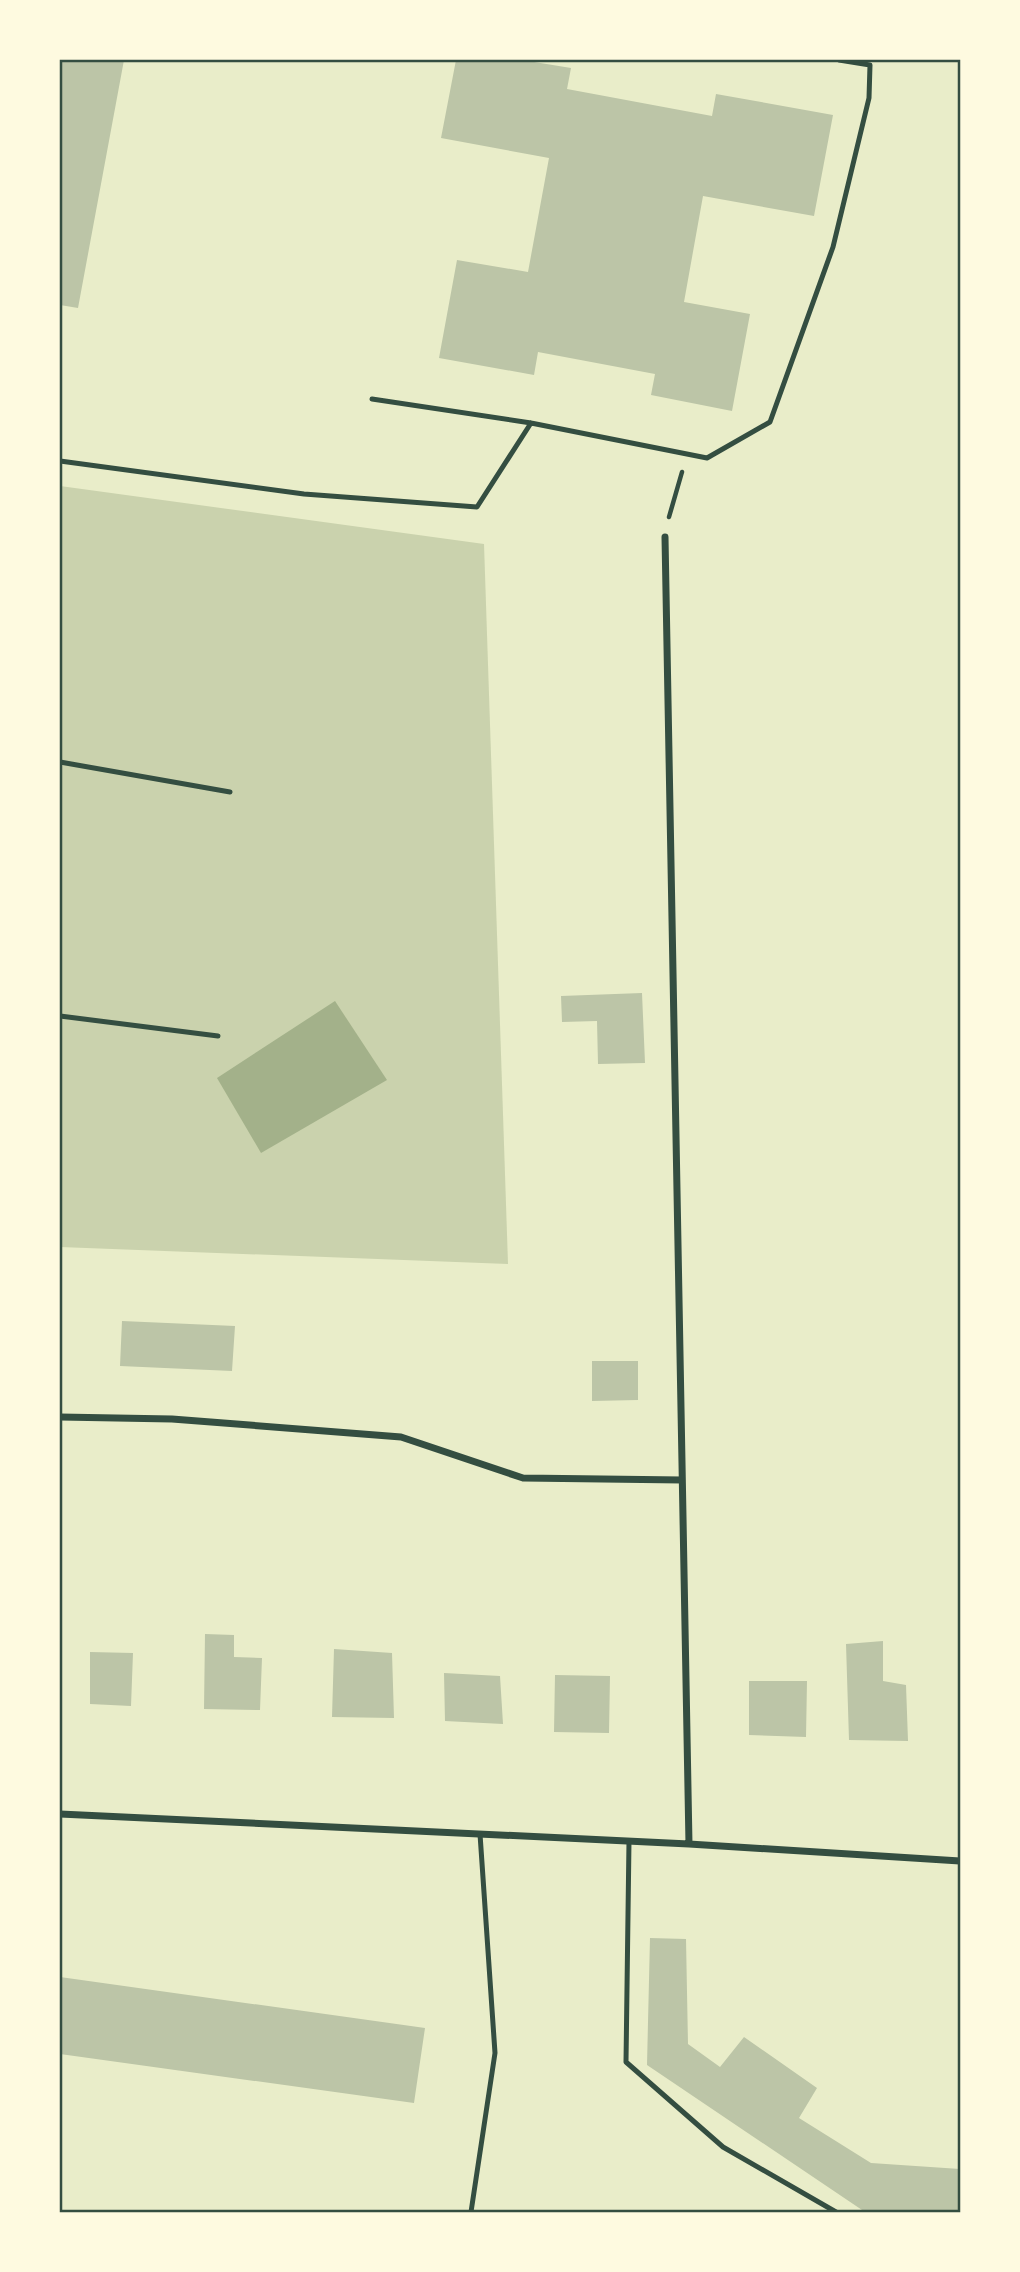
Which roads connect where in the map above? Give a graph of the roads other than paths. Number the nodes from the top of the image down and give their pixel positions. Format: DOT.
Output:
graph roads {
  1 [pos="839,60"];
  2 [pos="372,399"];
  3 [pos="531,423"];
  4 [pos="60,461"];
  5 [pos="665,537"];
  6 [pos="60,762"];
  7 [pos="230,792"];
  8 [pos="60,1016"];
  9 [pos="218,1035"];
  10 [pos="60,1417"];
  11 [pos="682,1480"];
  12 [pos="60,1814"];
  13 [pos="480,1834"];
  14 [pos="629,1841"];
  15 [pos="689,1844"];
  16 [pos="961,1861"];
  17 [pos="471,2213"];
  18 [pos="836,2213"];
  1 -- 3 [label="lane"];
  2 -- 3 [label="lane"];
  3 -- 4 [label="lane"];
  5 -- 11 [label="street"];
  6 -- 7 [label="lane"];
  8 -- 9 [label="lane"];
  10 -- 11 [label="street"];
  11 -- 15 [label="street"];
  12 -- 13 [label="street"];
  13 -- 14 [label="street"];
  13 -- 17 [label="lane"];
  14 -- 15 [label="street"];
  14 -- 18 [label="lane"];
  15 -- 16 [label="street"];
}
